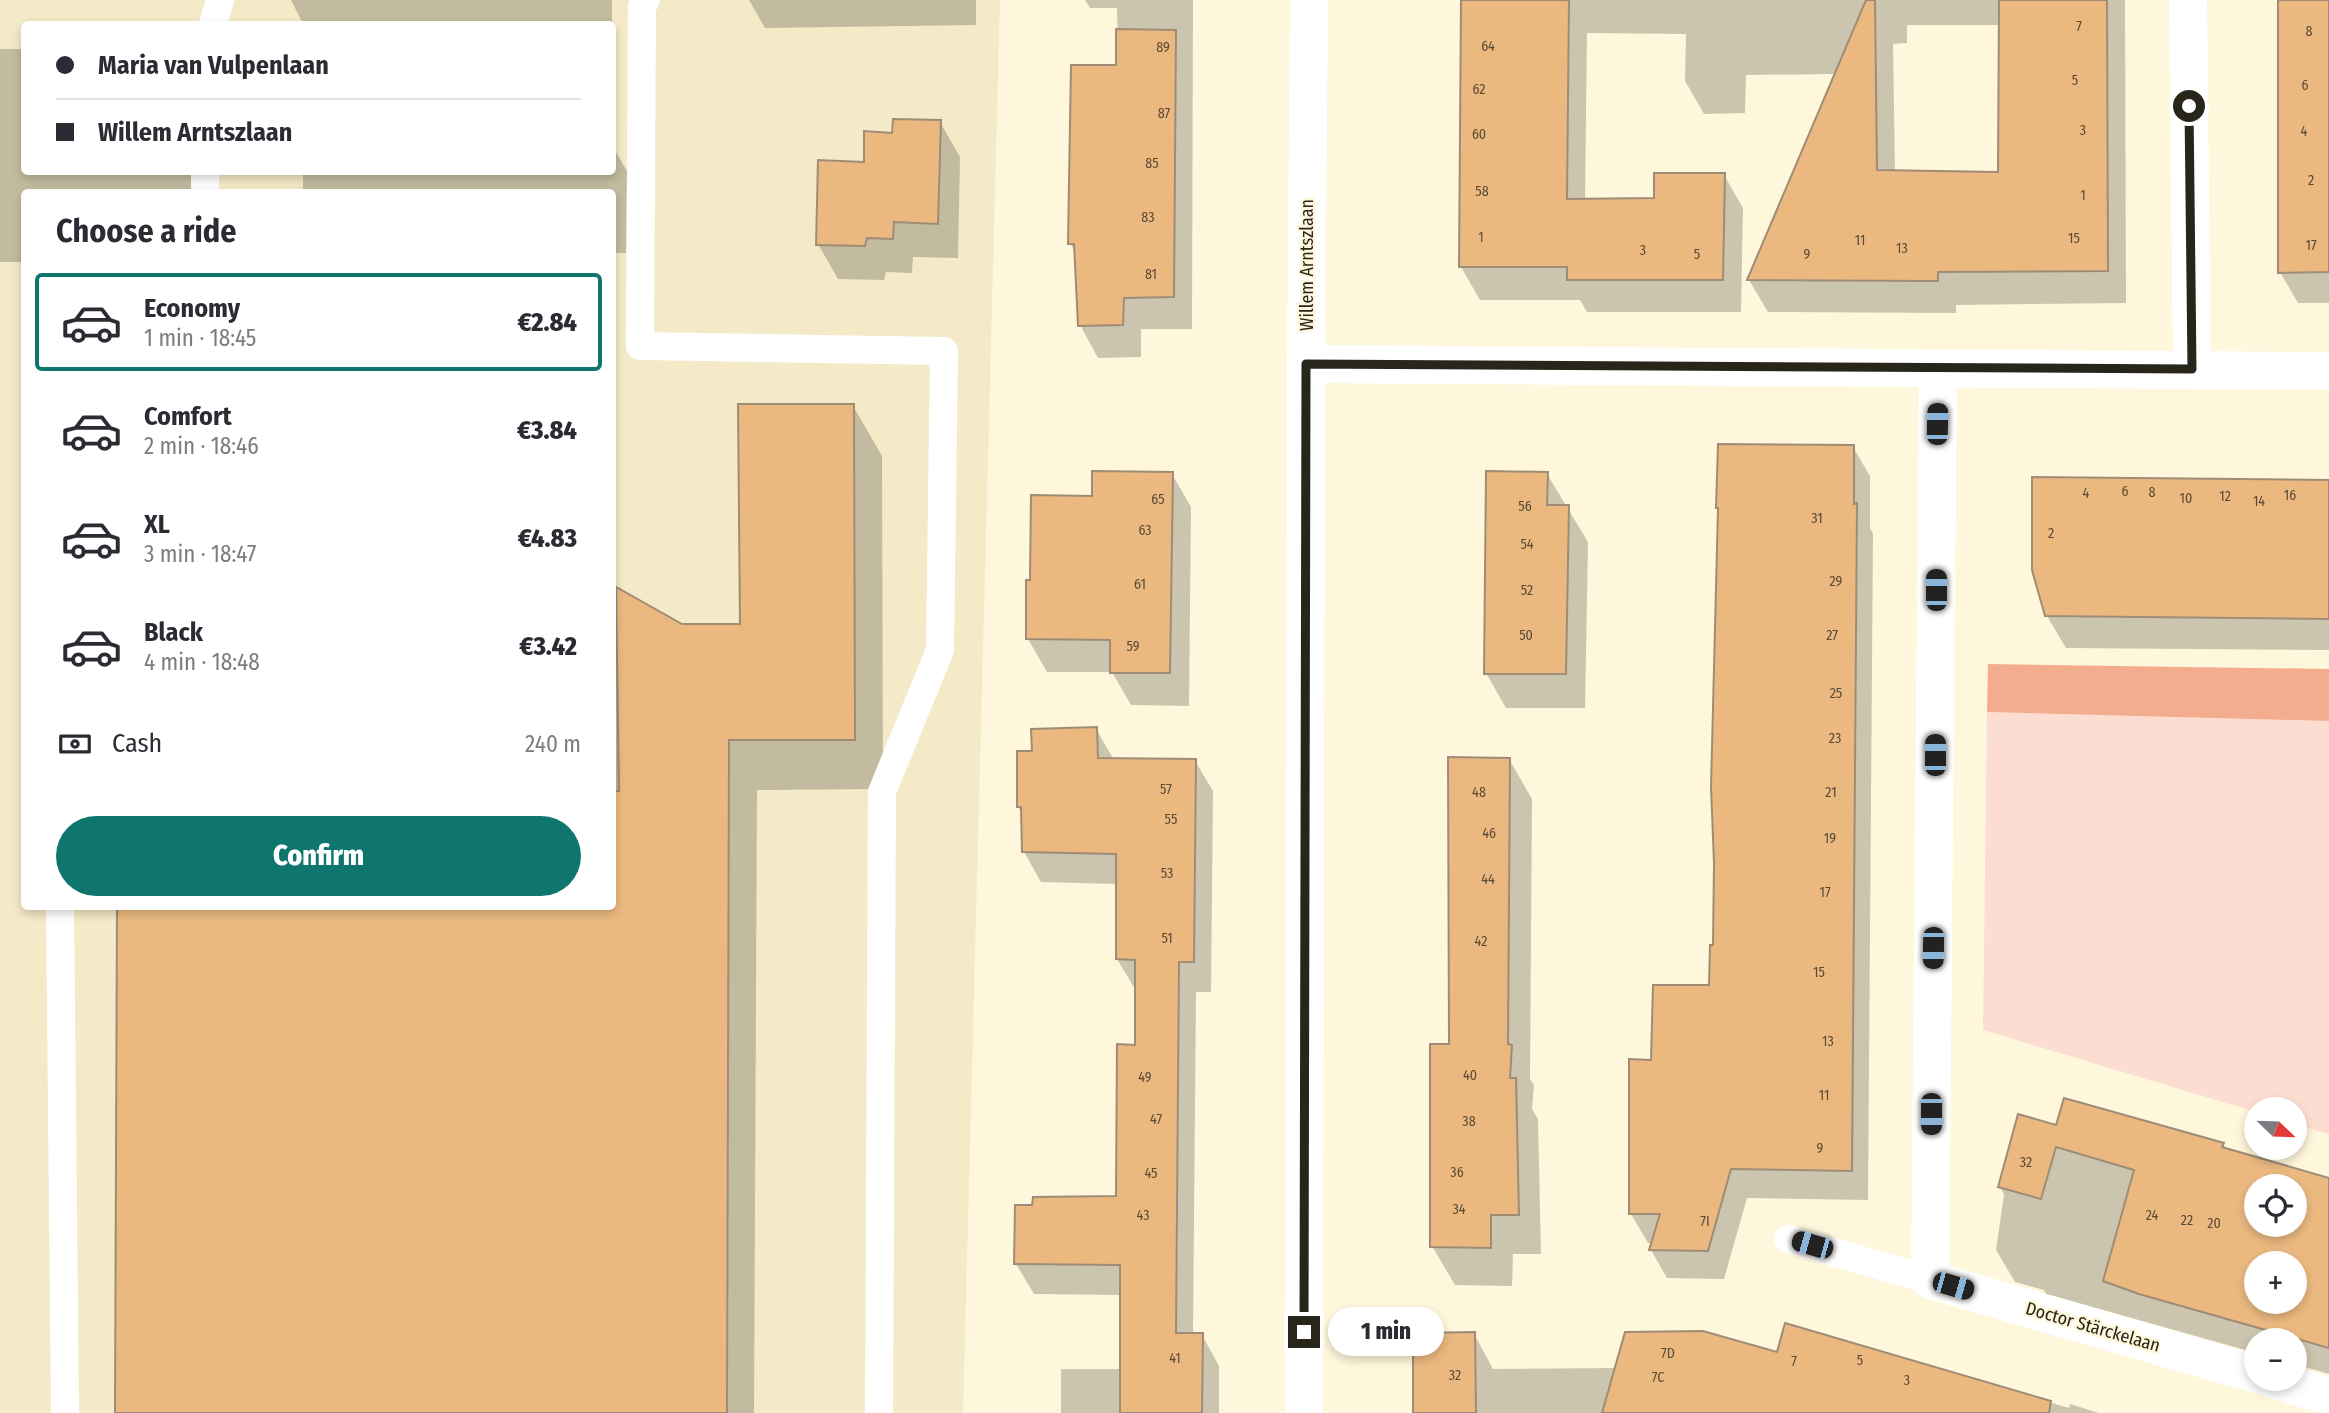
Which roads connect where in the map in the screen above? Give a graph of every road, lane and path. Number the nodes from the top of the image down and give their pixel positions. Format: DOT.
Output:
graph roads {
  1 [pos="220,0"];
  2 [pos="646,0"];
  3 [pos="1309,0"];
  4 [pos="2188,0"];
  5 [pos="214,21"];
  6 [pos="1306,364"];
  7 [pos="1938,369"];
  8 [pos="2192,369"];
  9 [pos="2329,371"];
  10 [pos="60,910"];
  11 [pos="1788,1239"];
  12 [pos="1930,1280"];
  13 [pos="2244,1371"];
  14 [pos="2307,1389"];
  15 [pos="2329,1396"];
  16 [pos="65,1413"];
  17 [pos="879,1413"];
  18 [pos="1304,1413"];
  1 -- 5 [label="lane"];
  2 -- 17 [label="lane"];
  3 -- 6 [label="street, Willem Arntszlaan"];
  4 -- 8 [label="street"];
  6 -- 7 [label="street"];
  6 -- 18 [label="street, Willem Arntszlaan"];
  7 -- 8 [label="street"];
  7 -- 12 [label="street"];
  8 -- 9 [label="street"];
  10 -- 16 [label="lane"];
  11 -- 12 [label="lane, Doctor Stärckelaan"];
  12 -- 13 [label="street, Doctor Stärckelaan"];
  14 -- 15 [label="street"];
}
